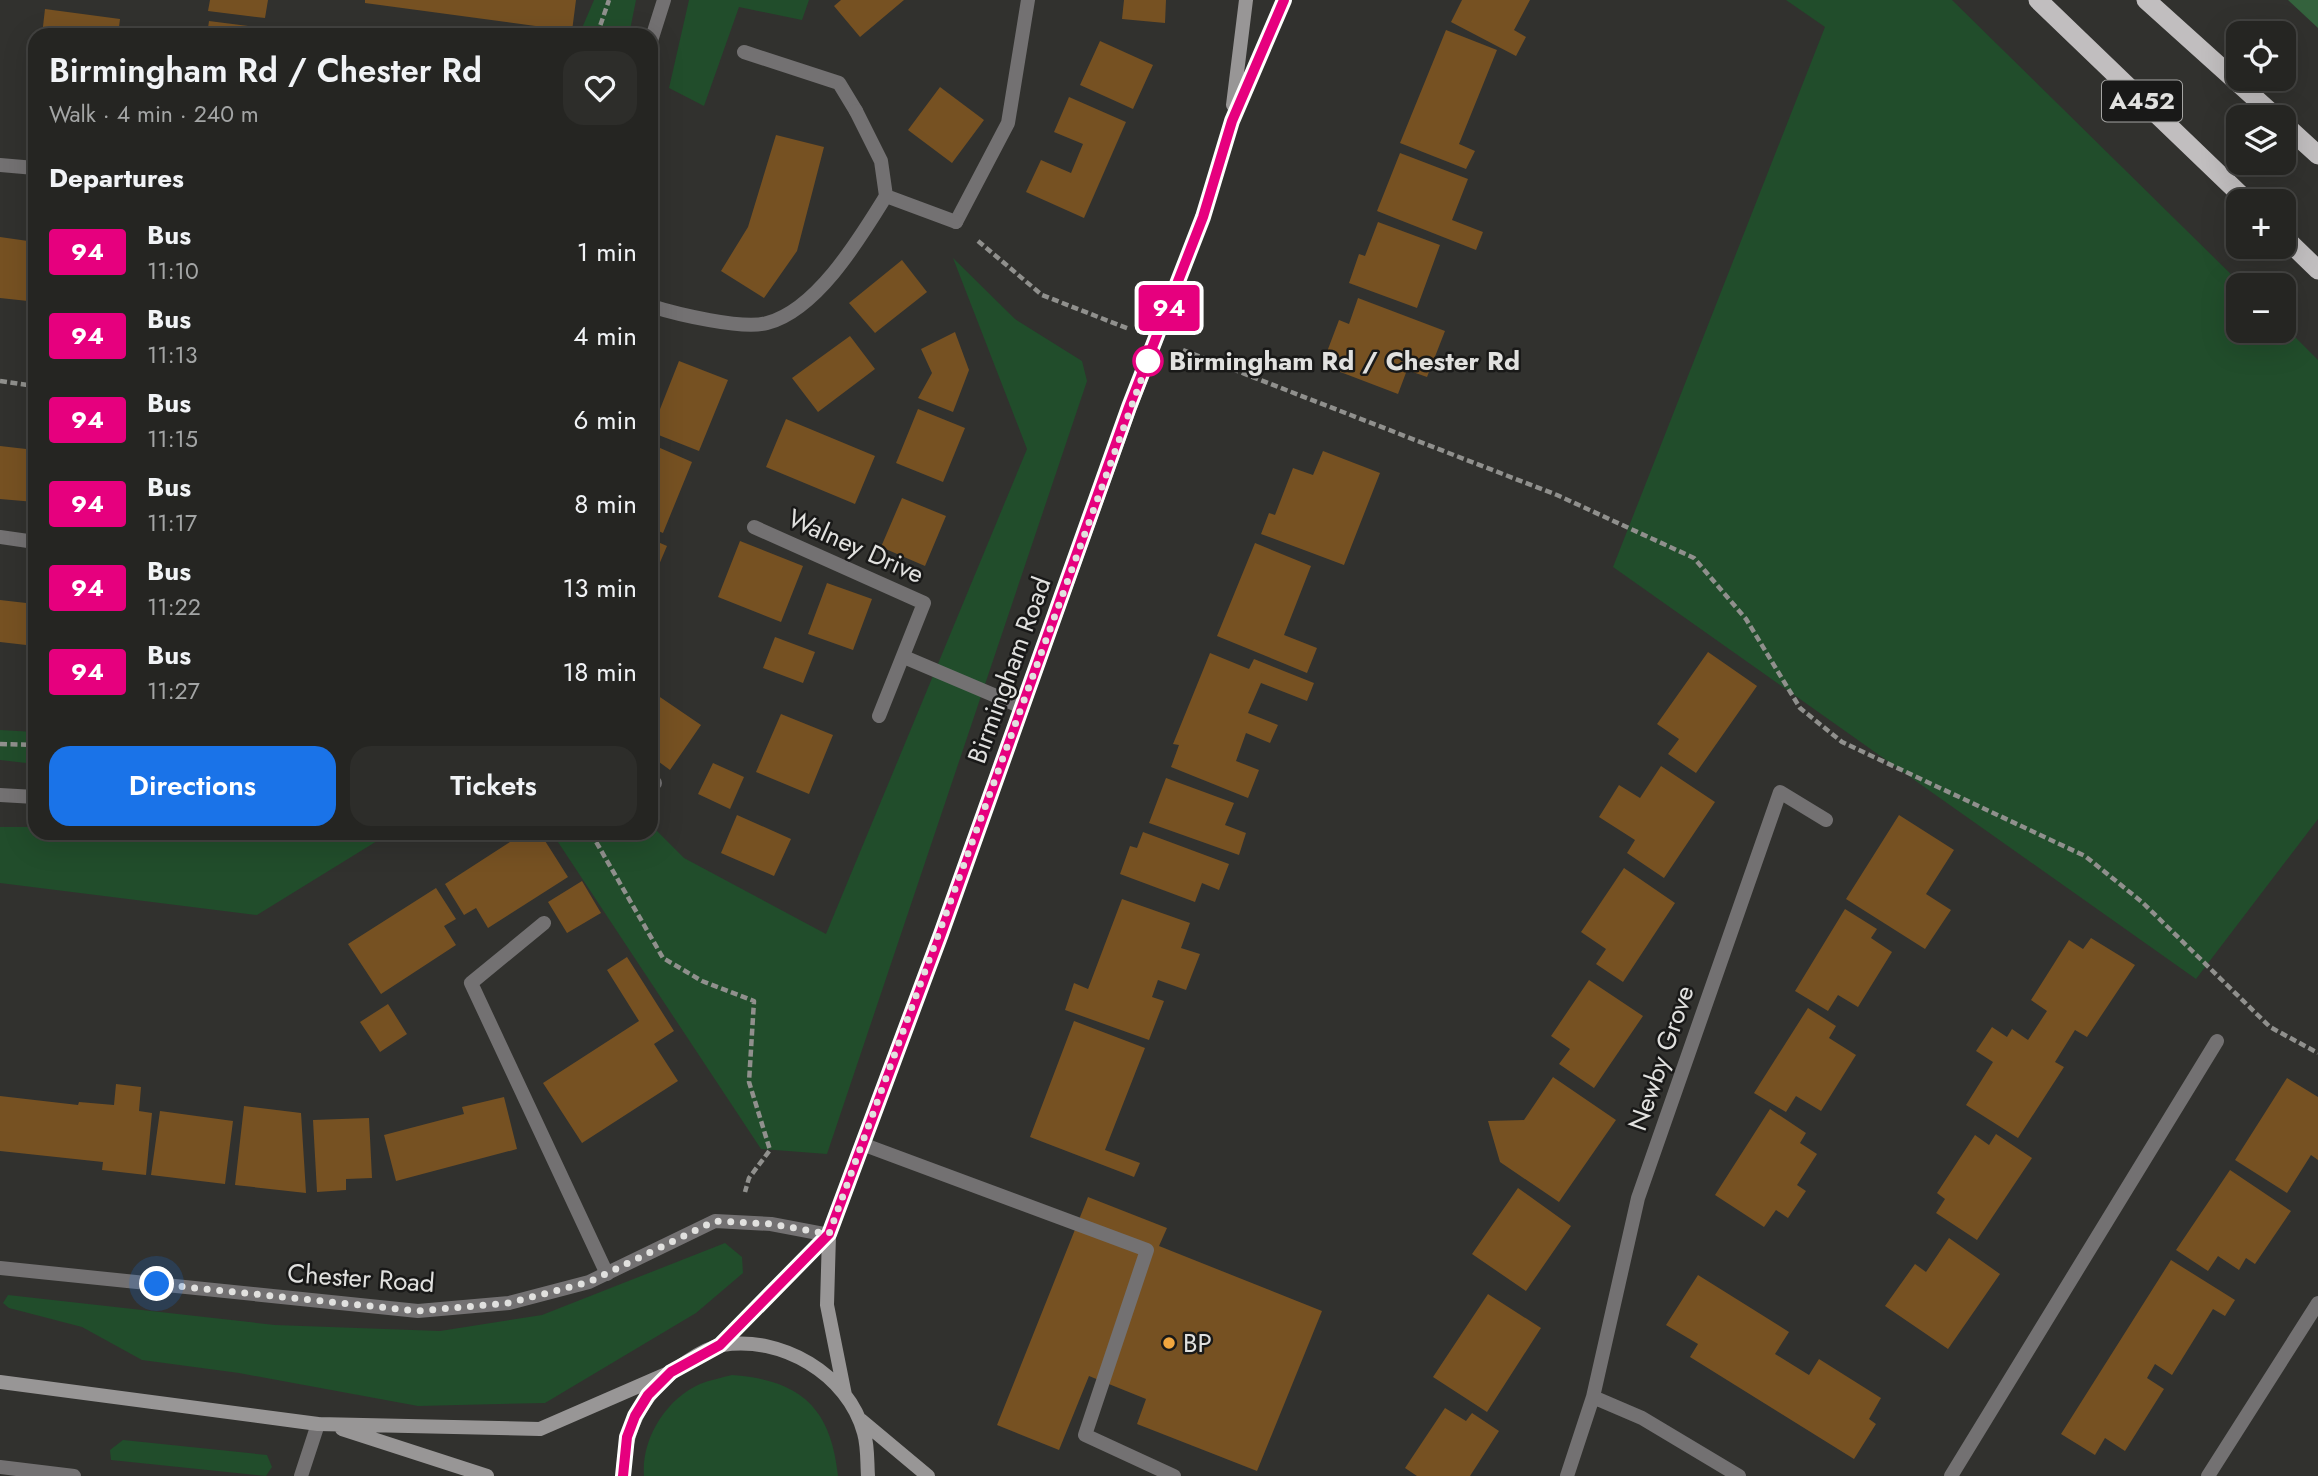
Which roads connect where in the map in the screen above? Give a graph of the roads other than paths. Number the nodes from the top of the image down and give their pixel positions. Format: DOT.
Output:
graph roads {
  1 [pos="664,0"];
  2 [pos="1028,0"];
  3 [pos="1246,0"];
  4 [pos="1284,0"];
  5 [pos="2038,0"];
  6 [pos="2147,0"];
  7 [pos="655,28"];
  8 [pos="744,52"];
  9 [pos="2263,105"];
  10 [pos="1232,121"];
  11 [pos="2296,135"];
  12 [pos="2318,156"];
  13 [pos="0,165"];
  14 [pos="28,167"];
  15 [pos="2235,189"];
  16 [pos="886,196"];
  17 [pos="2296,249"];
  18 [pos="2318,270"];
  19 [pos="658,307"];
  20 [pos="754,527"];
  21 [pos="0,537"];
  22 [pos="28,541"];
  23 [pos="904,657"];
  24 [pos="1022,707"];
  25 [pos="879,716"];
  26 [pos="0,795"];
  27 [pos="28,797"];
  28 [pos="1826,820"];
  29 [pos="544,923"];
  30 [pos="2217,1041"];
  31 [pos="862,1144"];
  32 [pos="829,1234"];
  33 [pos="0,1268"];
  34 [pos="607,1274"];
  35 [pos="2318,1303"];
  36 [pos="720,1345"];
  37 [pos="671,1372"];
  38 [pos="0,1382"];
  39 [pos="845,1395"];
  40 [pos="1593,1397"];
  41 [pos="857,1416"];
  42 [pos="323,1424"];
  43 [pos="0,1467"];
  44 [pos="74,1476"];
  45 [pos="301,1476"];
  46 [pos="487,1476"];
  47 [pos="623,1476"];
  48 [pos="868,1476"];
  49 [pos="928,1476"];
  50 [pos="1174,1476"];
  51 [pos="1567,1476"];
  52 [pos="1739,1476"];
  53 [pos="1951,1476"];
  54 [pos="2208,1476"];
  1 -- 7 [label="street"];
  2 -- 16 [label="street"];
  3 -- 10 [label="main road, Birmingham Road"];
  4 -- 10 [label="main road, Birmingham Road"];
  5 -- 15 [label="highway, A452"];
  6 -- 9 [label="highway, A452"];
  8 -- 16 [label="street"];
  10 -- 24 [label="main road, Birmingham Road"];
  11 -- 12 [label="highway"];
  13 -- 14 [label="street"];
  16 -- 19 [label="street"];
  17 -- 18 [label="highway"];
  20 -- 23 [label="street, Walney Drive"];
  21 -- 22 [label="street"];
  23 -- 24 [label="street"];
  23 -- 25 [label="street, Walney Drive"];
  24 -- 31 [label="main road, Birmingham Road"];
  26 -- 27 [label="street"];
  28 -- 40 [label="street, Newby Grove"];
  29 -- 34 [label="street"];
  30 -- 53 [label="street"];
  31 -- 32 [label="main road, Birmingham Road"];
  31 -- 50 [label="street"];
  32 -- 34 [label="street, Chester Road"];
  32 -- 36 [label="main road, Birmingham Road"];
  32 -- 39 [label="main road, Birmingham Road"];
  33 -- 34 [label="street, Chester Road"];
  35 -- 54 [label="street"];
  36 -- 37 [label="main road"];
  36 -- 39 [label="main road"];
  37 -- 42 [label="main road"];
  37 -- 47 [label="main road"];
  38 -- 42 [label="main road"];
  39 -- 41 [label="main road"];
  40 -- 51 [label="street, Newby Grove"];
  40 -- 52 [label="street"];
  41 -- 48 [label="main road"];
  41 -- 49 [label="main road"];
  42 -- 45 [label="street"];
  42 -- 46 [label="main road"];
  43 -- 44 [label="street"];
}
